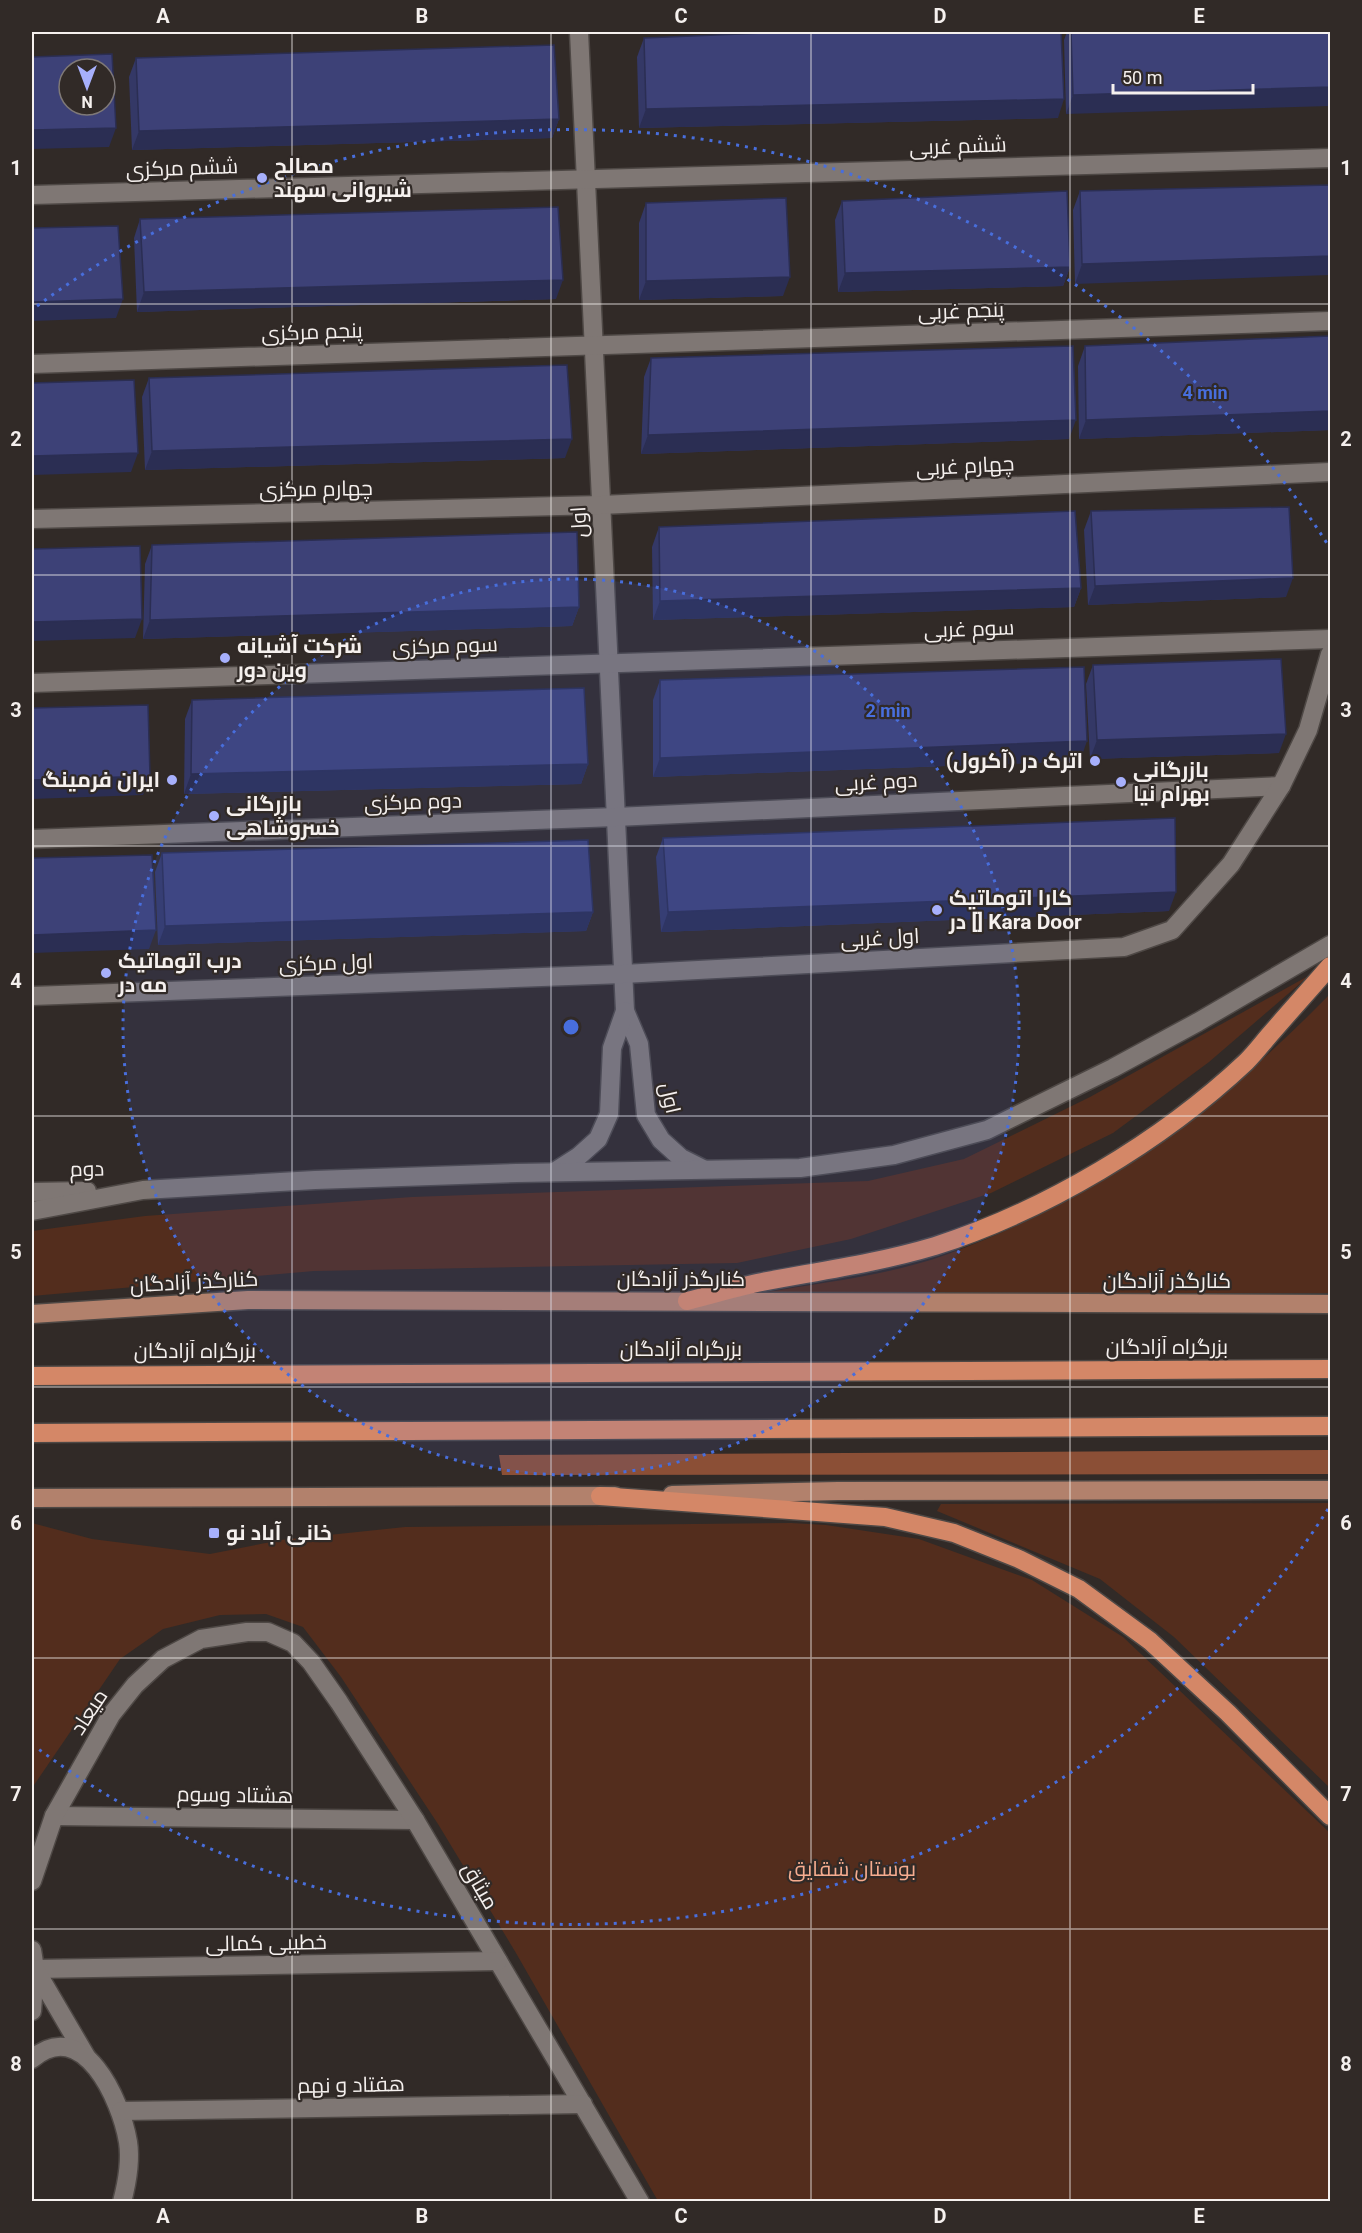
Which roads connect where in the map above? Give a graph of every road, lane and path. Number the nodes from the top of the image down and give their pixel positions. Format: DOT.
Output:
graph roads {
  1 [pos="579,32"];
  2 [pos="1330,158"];
  3 [pos="586,179"];
  4 [pos="32,195"];
  5 [pos="1330,321"];
  6 [pos="594,345"];
  7 [pos="32,364"];
  8 [pos="1330,472"];
  9 [pos="601,505"];
  10 [pos="32,519"];
  11 [pos="1330,639"];
  12 [pos="1330,654"];
  13 [pos="609,663"];
  14 [pos="32,683"];
  15 [pos="1281,786"];
  16 [pos="616,817"];
  17 [pos="32,839"];
  18 [pos="1330,945"];
  19 [pos="1330,966"];
  20 [pos="623,975"];
  21 [pos="32,996"];
  22 [pos="625,1011"];
  23 [pos="706,1170"];
  24 [pos="554,1172"];
  25 [pos="143,1190"];
  26 [pos="32,1192"];
  27 [pos="32,1211"];
  28 [pos="687,1301"];
  29 [pos="1330,1304"];
  30 [pos="32,1314"];
  31 [pos="1330,1369"];
  32 [pos="32,1376"];
  33 [pos="1330,1426"];
  34 [pos="32,1433"];
  35 [pos="1330,1491"];
  36 [pos="600,1496"];
  37 [pos="32,1498"];
  38 [pos="247,1632"];
  39 [pos="54,1816"];
  40 [pos="1330,1816"];
  41 [pos="415,1820"];
  42 [pos="32,1881"];
  43 [pos="32,1950"];
  44 [pos="498,1961"];
  45 [pos="36,1969"];
  46 [pos="32,2011"];
  47 [pos="88,2059"];
  48 [pos="32,2060"];
  49 [pos="583,2104"];
  50 [pos="121,2111"];
  51 [pos="122,2202"];
  52 [pos="640,2202"];
  1 -- 3 [label="street, اول"];
  2 -- 3 [label="street, ششم غربی"];
  3 -- 4 [label="street, ششم مرکزی"];
  3 -- 6 [label="street, اول"];
  5 -- 6 [label="street, پنجم غربی"];
  6 -- 7 [label="street, پنجم مرکزی"];
  6 -- 9 [label="street, اول"];
  8 -- 9 [label="street, چهارم غربی"];
  9 -- 10 [label="street, چهارم مرکزی"];
  9 -- 13 [label="street, اول"];
  11 -- 13 [label="street, سوم غربی"];
  12 -- 15 [label="street"];
  13 -- 14 [label="street, سوم مرکزی"];
  13 -- 16 [label="street, اول"];
  15 -- 16 [label="street, دوم غربی"];
  15 -- 20 [label="street, اول غربی"];
  16 -- 17 [label="street, دوم مرکزی"];
  16 -- 20 [label="street, اول"];
  18 -- 23 [label="street"];
  19 -- 28 [label="highway"];
  20 -- 21 [label="street, اول مرکزی"];
  20 -- 22 [label="street, اول"];
  22 -- 23 [label="street, اول"];
  22 -- 24 [label="street, اول"];
  23 -- 24 [label="street"];
  24 -- 25 [label="street"];
  25 -- 26 [label="street, دوم"];
  25 -- 27 [label="street"];
  28 -- 29 [label="main road, کنارگذر آزادگان"];
  28 -- 30 [label="main road, کنارگذر آزادگان"];
  31 -- 32 [label="highway, بزرگراه آزادگان"];
  33 -- 34 [label="highway"];
  35 -- 36 [label="main road"];
  36 -- 37 [label="main road"];
  36 -- 40 [label="highway"];
  38 -- 39 [label="street, میعاد"];
  38 -- 41 [label="street, میثاق"];
  39 -- 41 [label="street, هشتاد وسوم"];
  39 -- 42 [label="street, میعاد"];
  41 -- 44 [label="street, میثاق"];
  43 -- 45 [label="street"];
  44 -- 45 [label="street, خطیبی کمالی"];
  44 -- 49 [label="street, میثاق"];
  45 -- 46 [label="street"];
  45 -- 47 [label="street"];
  47 -- 48 [label="street"];
  47 -- 50 [label="street"];
  49 -- 50 [label="street, هفتاد و نهم"];
  49 -- 52 [label="street, میثاق"];
  50 -- 51 [label="street"];
}
